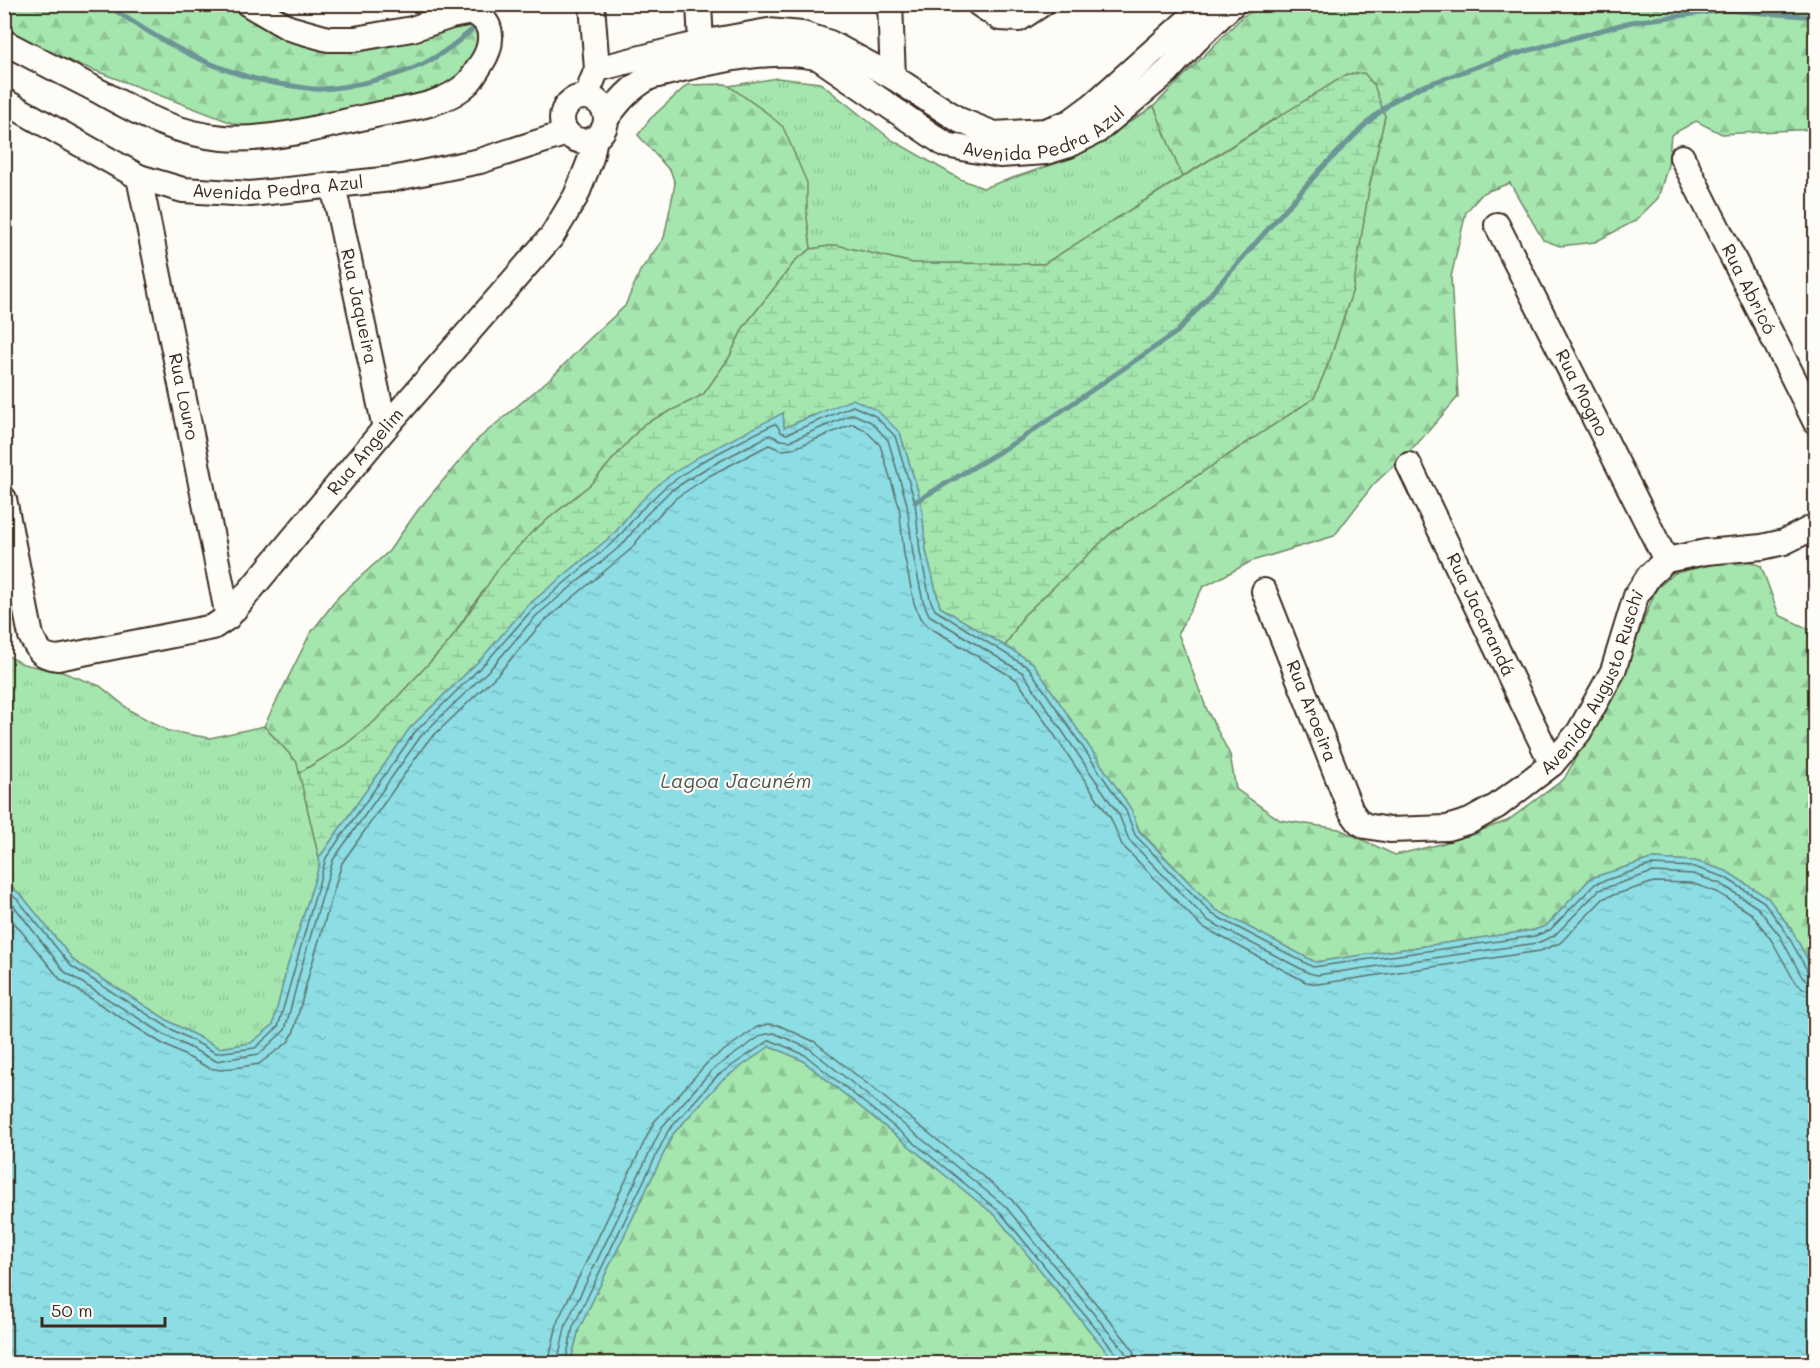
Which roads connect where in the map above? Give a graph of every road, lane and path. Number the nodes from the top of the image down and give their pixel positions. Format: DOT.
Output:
graph roads {
  1 [pos="248,4"];
  2 [pos="592,4"];
  3 [pos="699,4"];
  4 [pos="890,4"];
  5 [pos="979,4"];
  6 [pos="1042,4"];
  7 [pos="1206,4"];
  8 [pos="1233,4"];
  9 [pos="4,42"];
  10 [pos="701,42"];
  11 [pos="597,69"];
  12 [pos="893,77"];
  13 [pos="586,98"];
  14 [pos="4,101"];
  15 [pos="600,129"];
  16 [pos="567,133"];
  17 [pos="1682,157"];
  18 [pos="139,177"];
  19 [pos="333,185"];
  20 [pos="1497,225"];
  21 [pos="1815,423"];
  22 [pos="385,428"];
  23 [pos="1409,465"];
  24 [pos="4,499"];
  25 [pos="1815,526"];
  26 [pos="1666,560"];
  27 [pos="1264,591"];
  28 [pos="228,616"];
  29 [pos="1552,764"];
  30 [pos="1366,826"];
  1 -- 9 [label="street"];
  2 -- 11 [label="street"];
  3 -- 10 [label="street"];
  4 -- 12 [label="street"];
  5 -- 6 [label="street"];
  7 -- 12 [label="street, Avenida Pedra Azul"];
  8 -- 15 [label="street, Avenida Pedra Azul"];
  10 -- 11 [label="street, Avenida Pedra Azul"];
  10 -- 12 [label="street, Avenida Pedra Azul"];
  11 -- 13 [label="street"];
  13 -- 15 [label="street"];
  13 -- 16 [label="street"];
  14 -- 18 [label="street, Avenida Pedra Azul"];
  15 -- 16 [label="street, Avenida Pedra Azul"];
  15 -- 22 [label="street, Rua Angelim"];
  16 -- 19 [label="street, Avenida Pedra Azul"];
  17 -- 21 [label="street, Rua Abricó"];
  18 -- 19 [label="street, Avenida Pedra Azul"];
  18 -- 28 [label="street, Rua Louro"];
  19 -- 22 [label="street, Rua Jaqueira"];
  20 -- 26 [label="street, Rua Mogno"];
  22 -- 28 [label="street, Rua Angelim"];
  23 -- 29 [label="street, Rua Jacarandá"];
  24 -- 28 [label="street, Rua Angelim"];
  25 -- 26 [label="street"];
  26 -- 29 [label="street, Avenida Augusto Ruschi"];
  27 -- 30 [label="street, Rua Aroeira"];
  29 -- 30 [label="street, Avenida Augusto Ruschi"];
}
